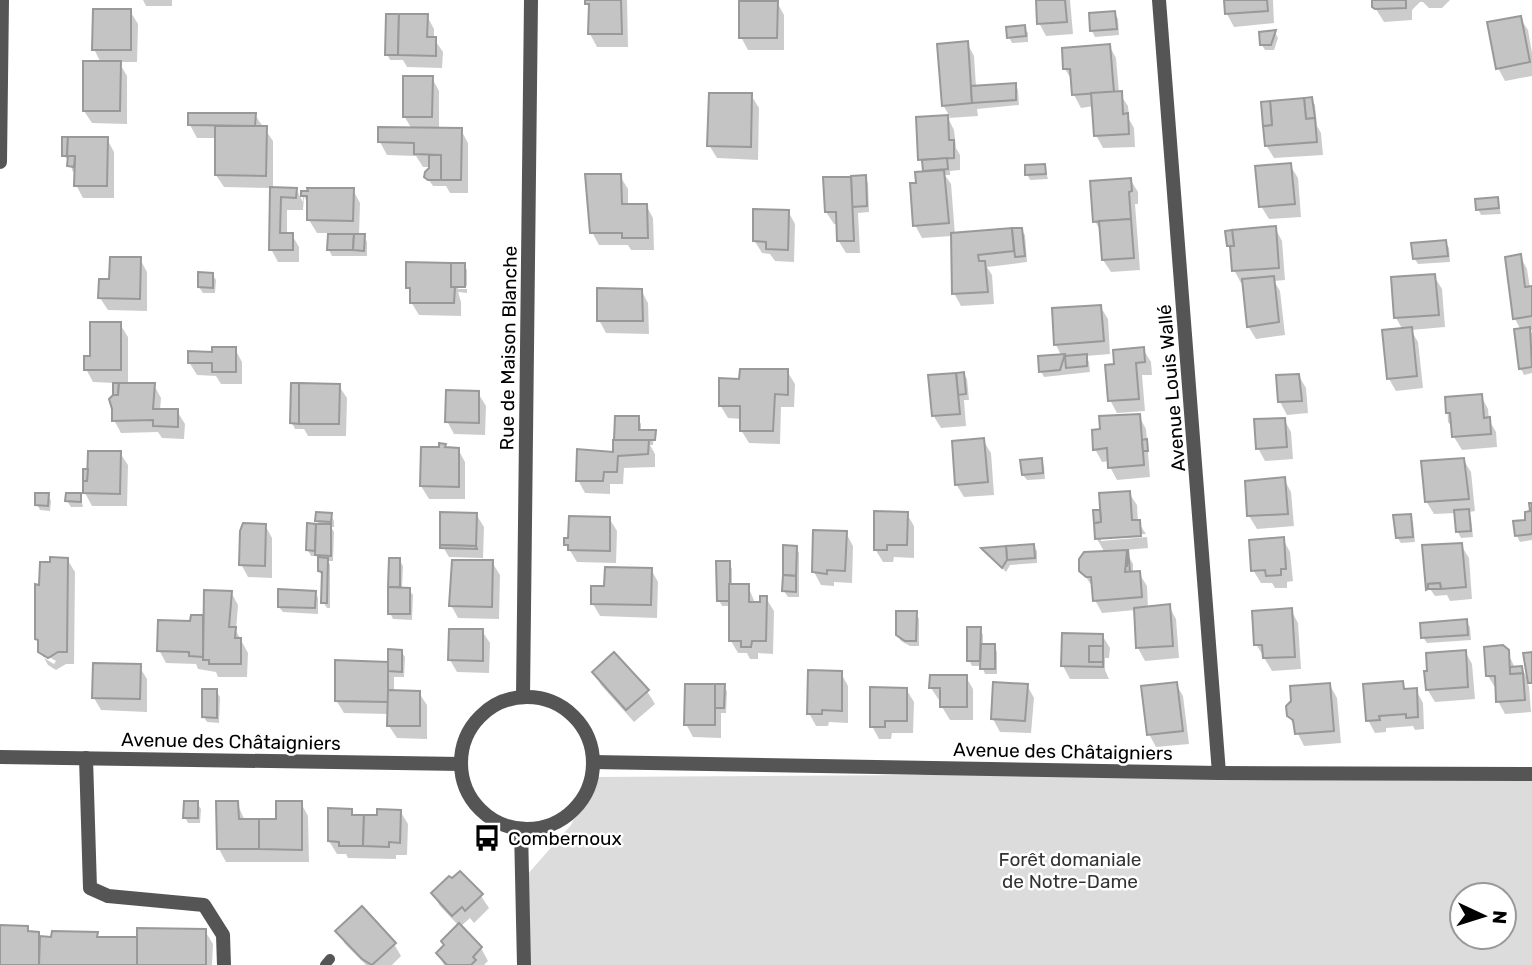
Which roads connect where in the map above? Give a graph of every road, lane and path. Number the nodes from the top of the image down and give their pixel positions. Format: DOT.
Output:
graph roads {
  1 [pos="2,0"];
  2 [pos="531,0"];
  3 [pos="1159,0"];
  4 [pos="0,162"];
  5 [pos="523,697"];
  6 [pos="0,757"];
  7 [pos="86,758"];
  8 [pos="593,762"];
  9 [pos="461,764"];
  10 [pos="1219,773"];
  11 [pos="1532,774"];
  12 [pos="522,830"];
  13 [pos="224,965"];
  14 [pos="524,965"];
  1 -- 4 [label="street"];
  2 -- 5 [label="street, Rue de Maison Blanche"];
  3 -- 10 [label="street, Avenue Louis Wallé"];
  5 -- 8 [label="street"];
  5 -- 9 [label="street"];
  6 -- 7 [label="street, Avenue des Châtaigniers"];
  7 -- 9 [label="street, Avenue des Châtaigniers"];
  7 -- 13 [label="street"];
  8 -- 10 [label="street, Avenue des Châtaigniers"];
  8 -- 12 [label="street"];
  9 -- 12 [label="street"];
  10 -- 11 [label="street, Avenue des Châtaigniers"];
  12 -- 14 [label="street"];
}
